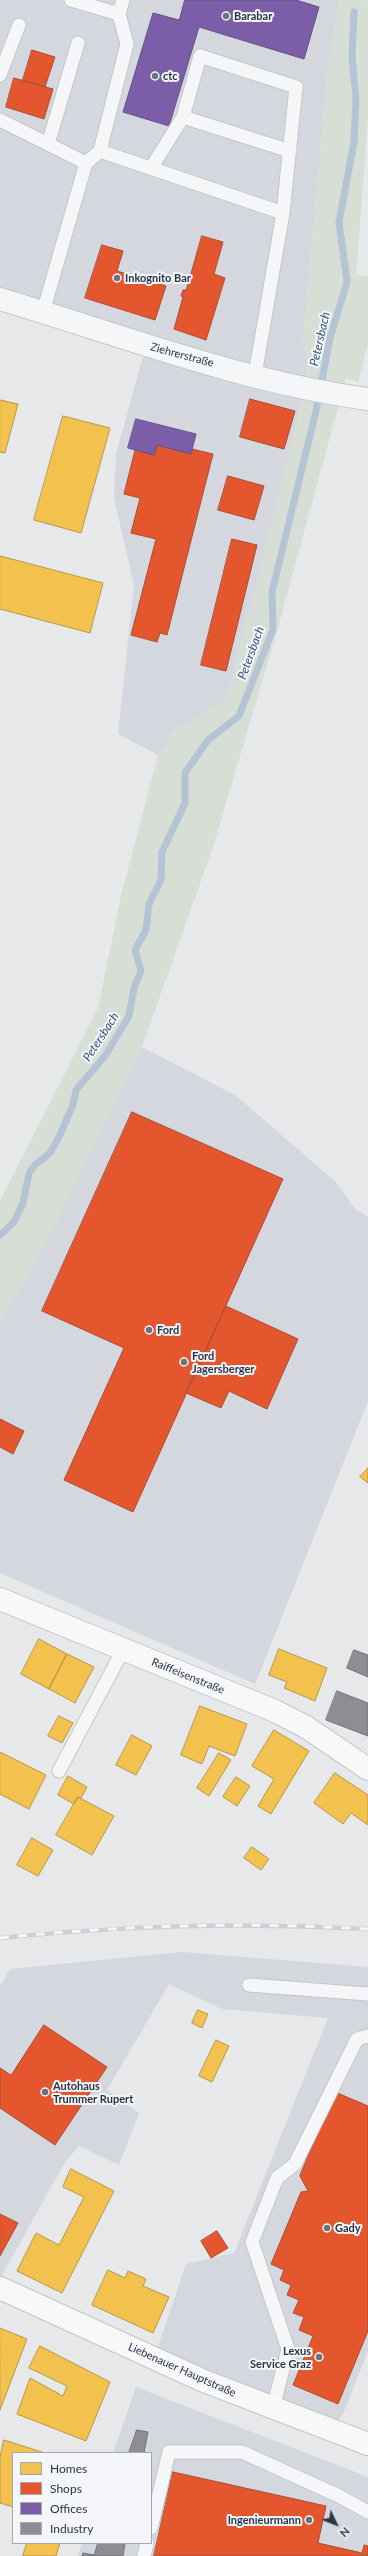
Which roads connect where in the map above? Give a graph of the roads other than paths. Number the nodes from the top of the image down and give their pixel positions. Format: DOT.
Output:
graph roads {
  1 [pos="71,0"];
  2 [pos="123,0"];
  3 [pos="119,14"];
  4 [pos="19,25"];
  5 [pos="78,43"];
  6 [pos="0,75"];
  7 [pos="183,117"];
  8 [pos="0,120"];
  9 [pos="48,144"];
  10 [pos="100,151"];
  11 [pos="290,151"];
  12 [pos="86,163"];
  13 [pos="151,168"];
  14 [pos="283,213"];
  15 [pos="0,299"];
  16 [pos="43,312"];
  17 [pos="255,375"];
  18 [pos="368,399"];
  19 [pos="0,1599"];
  20 [pos="123,1650"];
  21 [pos="368,1769"];
  22 [pos="59,1771"];
  23 [pos="249,1986"];
  24 [pos="368,1994"];
  25 [pos="368,2036"];
  26 [pos="0,2288"];
  27 [pos="273,2408"];
  28 [pos="368,2444"];
  29 [pos="368,2512"];
  30 [pos="152,2524"];
  31 [pos="147,2544"];
  32 [pos="144,2556"];
  1 -- 3 [label="lane"];
  2 -- 3 [label="lane"];
  3 -- 10 [label="lane"];
  4 -- 6 [label="lane"];
  5 -- 9 [label="lane"];
  7 -- 11 [label="lane"];
  7 -- 11 [label="lane"];
  7 -- 13 [label="lane"];
  8 -- 9 [label="lane"];
  9 -- 12 [label="lane"];
  10 -- 12 [label="lane"];
  10 -- 13 [label="lane"];
  11 -- 14 [label="lane"];
  12 -- 16 [label="lane"];
  13 -- 14 [label="lane"];
  14 -- 17 [label="lane"];
  15 -- 16 [label="street, Ziehrerstraße"];
  16 -- 17 [label="street, Ziehrerstraße"];
  17 -- 18 [label="street, Ziehrerstraße"];
  19 -- 20 [label="street, Raiffeisenstraße"];
  20 -- 21 [label="street, Raiffeisenstraße"];
  20 -- 22 [label="lane"];
  23 -- 24 [label="lane"];
  25 -- 27 [label="lane"];
  26 -- 27 [label="street, Liebenauer Hauptstraße"];
  27 -- 28 [label="street, Liebenauer Hauptstraße"];
  29 -- 30 [label="lane"];
  31 -- 32 [label="lane"];
}
